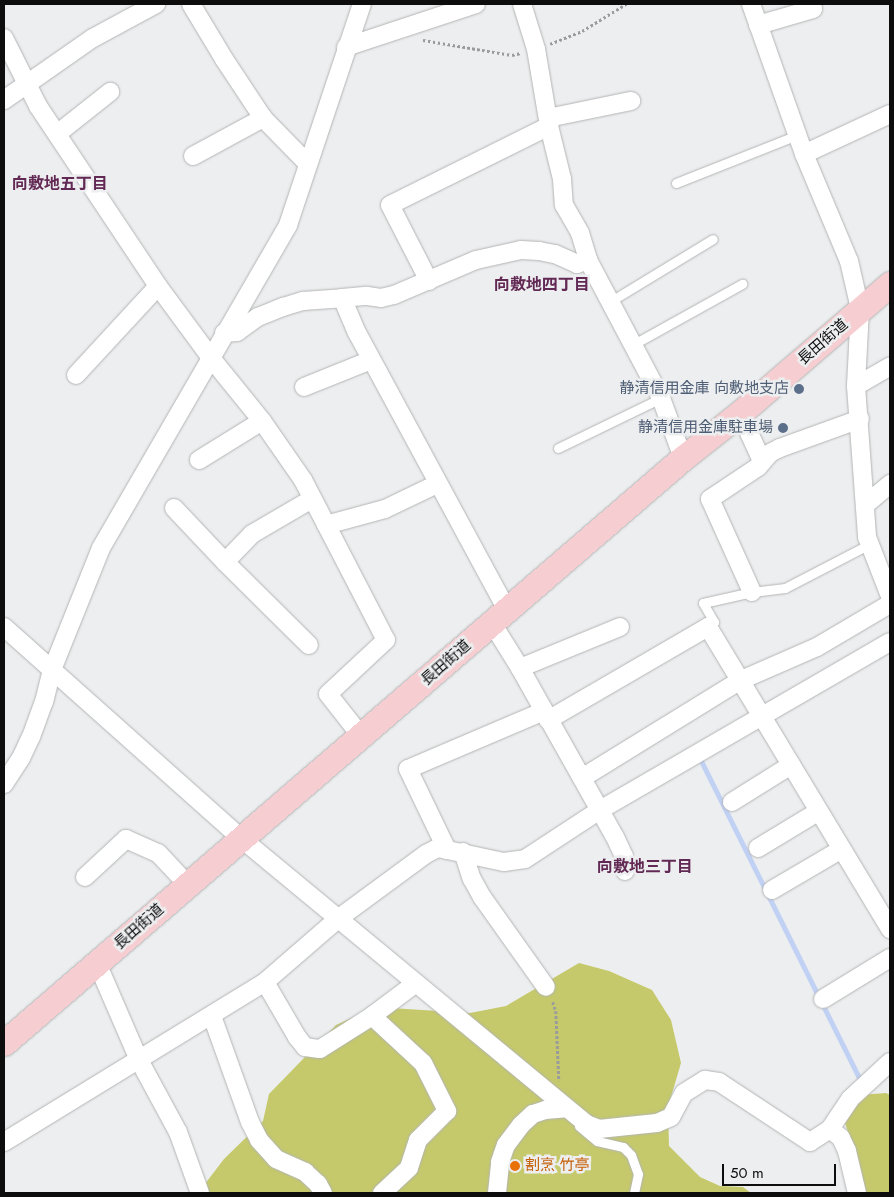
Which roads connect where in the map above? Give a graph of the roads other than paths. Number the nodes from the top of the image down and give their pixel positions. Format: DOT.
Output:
graph roads {
  1 [pos="156,4"];
  2 [pos="192,4"];
  3 [pos="362,4"];
  4 [pos="476,4"];
  5 [pos="523,4"];
  6 [pos="751,4"];
  7 [pos="812,4"];
  8 [pos="758,25"];
  9 [pos="4,38"];
  10 [pos="346,47"];
  11 [pos="28,84"];
  12 [pos="110,92"];
  13 [pos="4,100"];
  14 [pos="631,101"];
  15 [pos="890,114"];
  16 [pos="263,118"];
  17 [pos="548,122"];
  18 [pos="57,134"];
  19 [pos="797,135"];
  20 [pos="804,154"];
  21 [pos="193,156"];
  22 [pos="308,164"];
  23 [pos="676,183"];
  24 [pos="713,238"];
  25 [pos="588,260"];
  26 [pos="428,281"];
  27 [pos="742,284"];
  28 [pos="890,284"];
  29 [pos="158,286"];
  30 [pos="342,298"];
  31 [pos="611,301"];
  32 [pos="860,309"];
  33 [pos="224,333"];
  34 [pos="634,344"];
  35 [pos="211,358"];
  36 [pos="371,360"];
  37 [pos="890,366"];
  38 [pos="76,375"];
  39 [pos="856,386"];
  40 [pos="304,387"];
  41 [pos="661,398"];
  42 [pos="740,414"];
  43 [pos="860,419"];
  44 [pos="262,421"];
  45 [pos="558,448"];
  46 [pos="683,458"];
  47 [pos="199,460"];
  48 [pos="762,461"];
  49 [pos="437,484"];
  50 [pos="890,484"];
  51 [pos="312,499"];
  52 [pos="865,505"];
  53 [pos="174,508"];
  54 [pos="326,525"];
  55 [pos="870,544"];
  56 [pos="225,562"];
  57 [pos="752,592"];
  58 [pos="890,596"];
  59 [pos="890,604"];
  60 [pos="500,617"];
  61 [pos="4,627"];
  62 [pos="620,627"];
  63 [pos="708,627"];
  64 [pos="890,642"];
  65 [pos="309,645"];
  66 [pos="520,668"];
  67 [pos="52,670"];
  68 [pos="739,681"];
  69 [pos="546,715"];
  70 [pos="761,716"];
  71 [pos="361,736"];
  72 [pos="791,765"];
  73 [pos="582,778"];
  74 [pos="4,784"];
  75 [pos="732,802"];
  76 [pos="600,810"];
  77 [pos="819,811"];
  78 [pos="242,839"];
  79 [pos="758,848"];
  80 [pos="842,849"];
  81 [pos="455,851"];
  82 [pos="624,872"];
  83 [pos="85,877"];
  84 [pos="188,885"];
  85 [pos="772,890"];
  86 [pos="339,918"];
  87 [pos="890,929"];
  88 [pos="890,958"];
  89 [pos="97,963"];
  90 [pos="266,982"];
  91 [pos="416,983"];
  92 [pos="546,987"];
  93 [pos="823,999"];
  94 [pos="212,1016"];
  95 [pos="372,1016"];
  96 [pos="4,1044"];
  97 [pos="139,1060"];
  98 [pos="890,1062"];
  99 [pos="566,1108"];
  100 [pos="830,1129"];
  101 [pos="4,1142"];
  102 [pos="200,1193"];
  103 [pos="323,1193"];
  104 [pos="382,1193"];
  105 [pos="497,1193"];
  106 [pos="634,1193"];
  107 [pos="857,1193"];
  1 -- 11 [label="street"];
  2 -- 16 [label="street"];
  3 -- 10 [label="street"];
  4 -- 10 [label="street"];
  5 -- 17 [label="street"];
  6 -- 8 [label="street"];
  7 -- 8 [label="street"];
  8 -- 19 [label="street"];
  9 -- 11 [label="street"];
  10 -- 22 [label="street"];
  11 -- 13 [label="street"];
  11 -- 18 [label="street"];
  12 -- 18 [label="street"];
  14 -- 17 [label="street"];
  15 -- 20 [label="street"];
  16 -- 21 [label="street"];
  16 -- 22 [label="street"];
  17 -- 25 [label="street"];
  17 -- 26 [label="street"];
  18 -- 29 [label="street"];
  19 -- 20 [label="street"];
  19 -- 23 [label="lane"];
  20 -- 32 [label="street"];
  22 -- 33 [label="street"];
  24 -- 31 [label="lane"];
  25 -- 26 [label="street"];
  25 -- 31 [label="street"];
  26 -- 30 [label="street"];
  27 -- 34 [label="lane"];
  28 -- 32 [label="main road, 長田街道"];
  29 -- 35 [label="street"];
  29 -- 38 [label="street"];
  30 -- 33 [label="street"];
  30 -- 36 [label="street"];
  31 -- 34 [label="street"];
  32 -- 39 [label="street"];
  32 -- 42 [label="main road, 長田街道"];
  33 -- 35 [label="street"];
  34 -- 41 [label="street"];
  35 -- 44 [label="street"];
  35 -- 67 [label="street"];
  36 -- 40 [label="street"];
  36 -- 49 [label="street"];
  37 -- 39 [label="street"];
  39 -- 43 [label="street"];
  41 -- 45 [label="lane"];
  41 -- 46 [label="street"];
  42 -- 46 [label="main road, 長田街道"];
  42 -- 48 [label="street"];
  43 -- 48 [label="street"];
  43 -- 52 [label="street"];
  44 -- 47 [label="street"];
  44 -- 51 [label="street"];
  46 -- 60 [label="main road, 長田街道"];
  48 -- 57 [label="street"];
  49 -- 54 [label="street"];
  49 -- 60 [label="street"];
  50 -- 52 [label="street"];
  51 -- 54 [label="street"];
  51 -- 56 [label="street"];
  52 -- 55 [label="street"];
  53 -- 56 [label="street"];
  54 -- 71 [label="street"];
  55 -- 57 [label="lane"];
  55 -- 58 [label="street"];
  56 -- 65 [label="street"];
  57 -- 63 [label="lane"];
  59 -- 68 [label="street"];
  60 -- 66 [label="street"];
  60 -- 71 [label="main road, 長田街道"];
  61 -- 67 [label="street"];
  62 -- 66 [label="street"];
  63 -- 68 [label="street"];
  63 -- 69 [label="street"];
  64 -- 70 [label="street"];
  66 -- 69 [label="street"];
  67 -- 74 [label="street"];
  67 -- 78 [label="street"];
  68 -- 70 [label="street"];
  68 -- 73 [label="street"];
  69 -- 73 [label="street"];
  69 -- 81 [label="street"];
  70 -- 72 [label="street"];
  70 -- 76 [label="street"];
  71 -- 78 [label="main road, 長田街道"];
  72 -- 75 [label="street"];
  72 -- 77 [label="street"];
  73 -- 76 [label="street"];
  76 -- 81 [label="street"];
  76 -- 82 [label="street"];
  77 -- 79 [label="street"];
  77 -- 80 [label="street"];
  78 -- 84 [label="main road, 長田街道"];
  78 -- 86 [label="street"];
  80 -- 85 [label="street"];
  80 -- 87 [label="street"];
  81 -- 86 [label="street"];
  81 -- 92 [label="street"];
  83 -- 84 [label="street"];
  84 -- 89 [label="main road, 長田街道"];
  86 -- 90 [label="street"];
  86 -- 91 [label="street"];
  88 -- 93 [label="street"];
  89 -- 96 [label="main road, 長田街道"];
  89 -- 97 [label="street"];
  90 -- 94 [label="street"];
  90 -- 95 [label="street"];
  91 -- 95 [label="street"];
  91 -- 99 [label="street"];
  94 -- 97 [label="street"];
  94 -- 103 [label="street"];
  95 -- 104 [label="street"];
  97 -- 101 [label="street"];
  97 -- 102 [label="street"];
  98 -- 100 [label="street"];
  99 -- 100 [label="street"];
  99 -- 105 [label="street"];
  99 -- 106 [label="lane"];
  100 -- 107 [label="street"];
}
